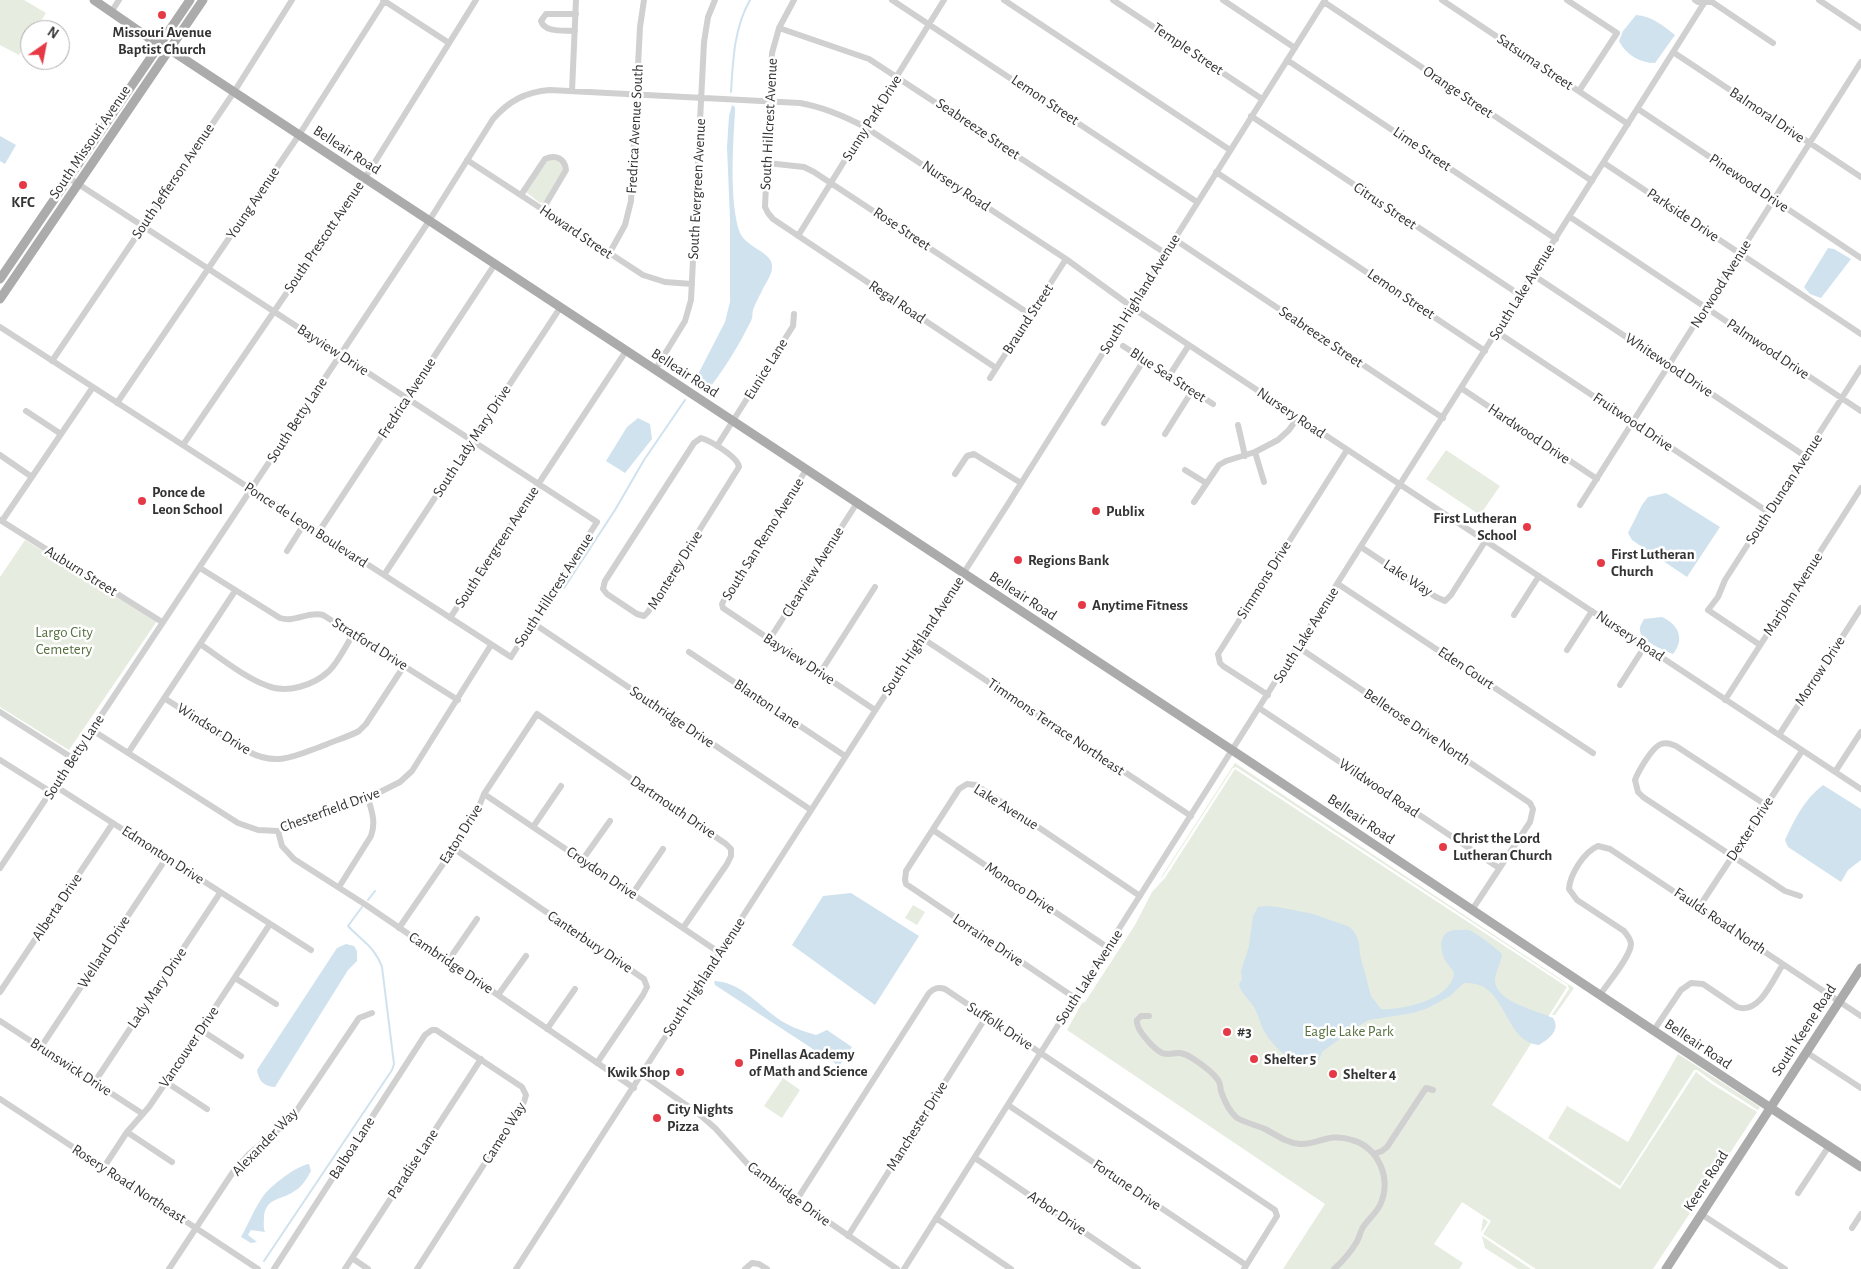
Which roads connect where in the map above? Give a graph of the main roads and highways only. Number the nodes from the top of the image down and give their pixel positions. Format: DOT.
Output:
graph roads {
  1 [pos="94,0"];
  2 [pos="190,0"];
  3 [pos="203,0"];
  4 [pos="160,43"];
  5 [pos="169,49"];
  6 [pos="0,279"];
  7 [pos="0,299"];
  8 [pos="1861,968"];
  9 [pos="1769,1108"];
  10 [pos="1861,1167"];
  11 [pos="1666,1269"];
  1 -- 4 [label="main road, Belleair Road"];
  2 -- 4 [label="main road, South Missouri Avenue"];
  3 -- 5 [label="main road, South Missouri Avenue"];
  4 -- 5 [label="main road, Belleair Road"];
  4 -- 6 [label="main road, South Missouri Avenue"];
  5 -- 7 [label="main road, South Missouri Avenue"];
  5 -- 9 [label="main road, Belleair Road"];
  8 -- 9 [label="main road, South Keene Road"];
  9 -- 10 [label="main road, Belleair Road"];
  9 -- 11 [label="main road, Keene Road"];
}
